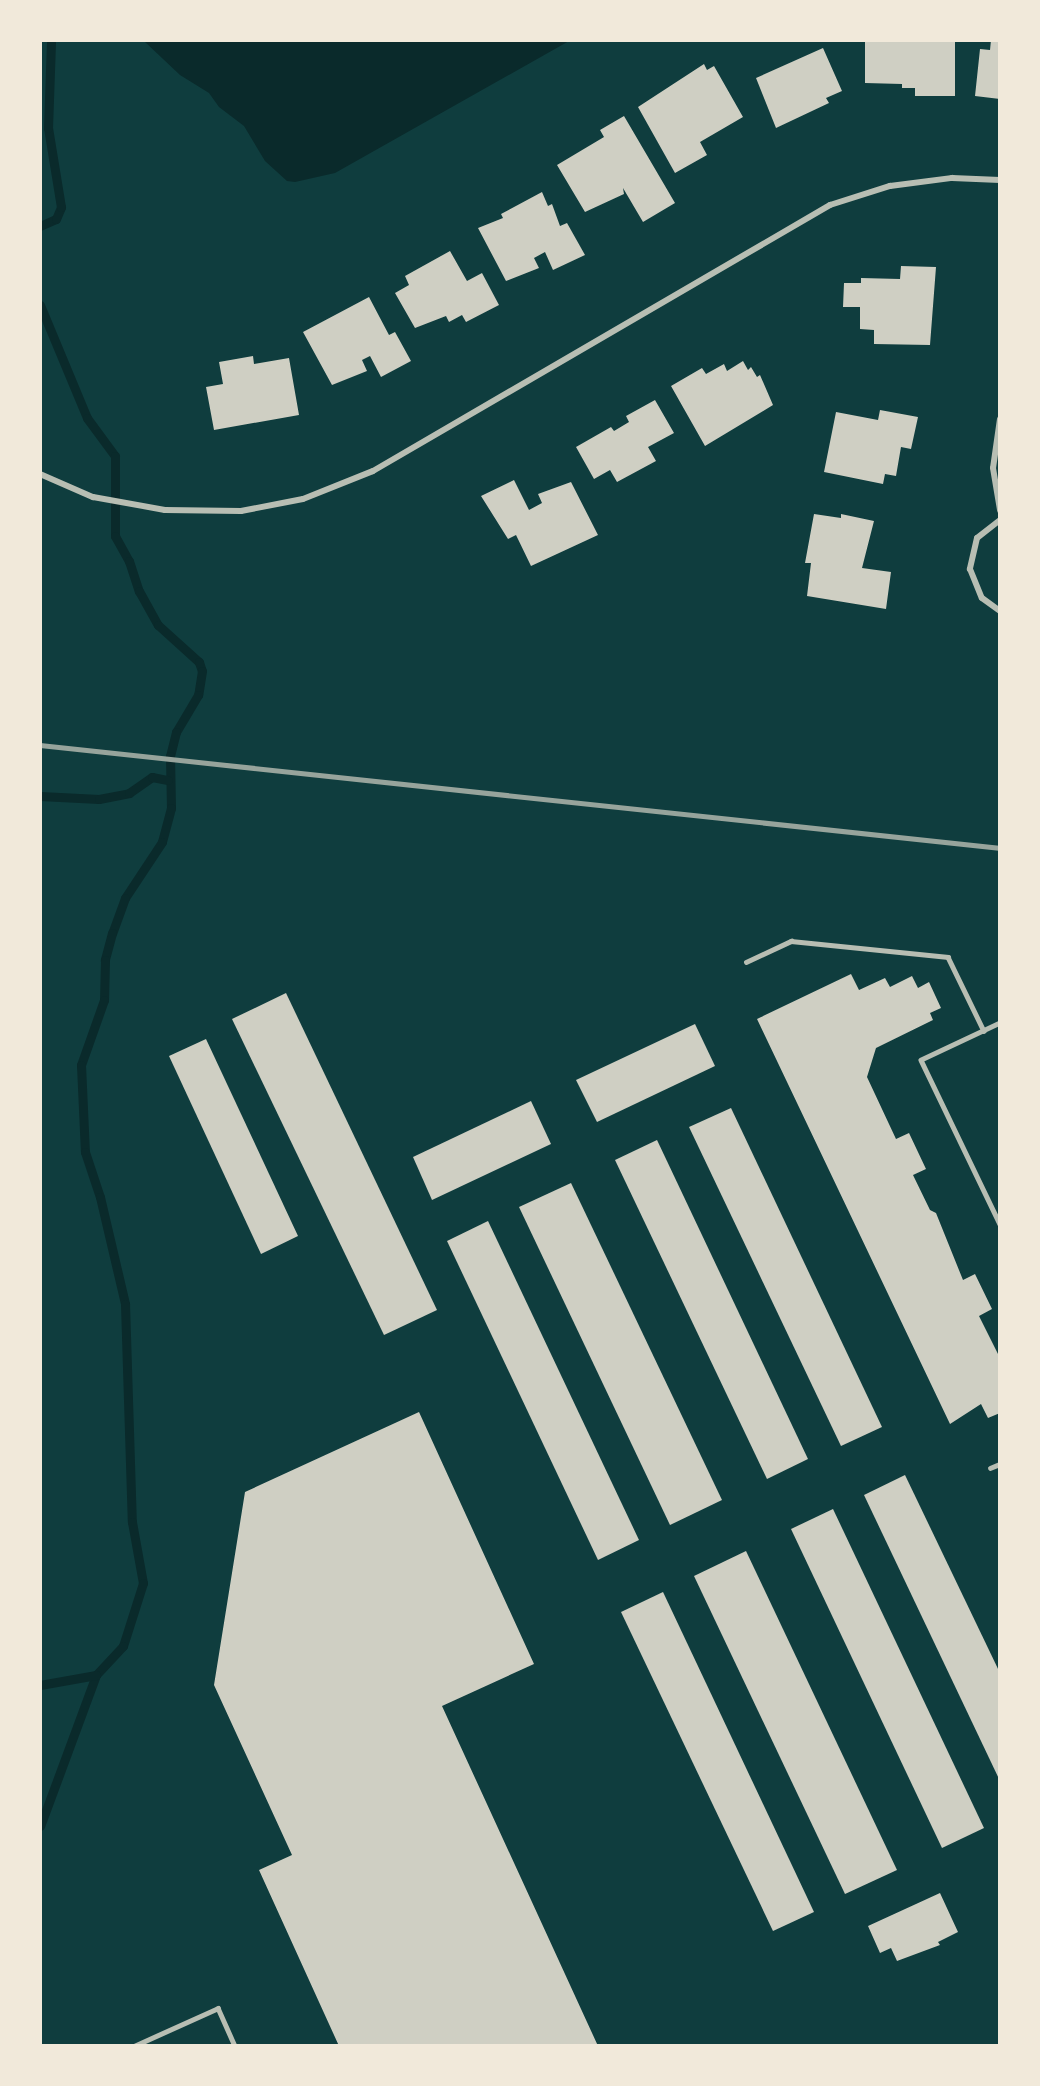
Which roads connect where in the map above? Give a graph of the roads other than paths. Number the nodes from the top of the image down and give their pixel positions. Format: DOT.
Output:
graph roads {
  1 [pos="999,180"];
  2 [pos="999,419"];
  3 [pos="40,474"];
  4 [pos="999,510"];
  5 [pos="999,520"];
  6 [pos="999,611"];
  7 [pos="746,962"];
  8 [pos="999,1023"];
  9 [pos="984,1031"];
  10 [pos="999,1224"];
  11 [pos="999,1464"];
  12 [pos="990,1468"];
  13 [pos="134,2046"];
  14 [pos="235,2046"];
  1 -- 3 [label="street"];
  2 -- 4 [label="street"];
  5 -- 6 [label="street"];
  7 -- 9 [label="lane"];
  8 -- 9 [label="lane"];
  9 -- 10 [label="lane"];
  11 -- 12 [label="lane"];
  13 -- 14 [label="lane"];
}
